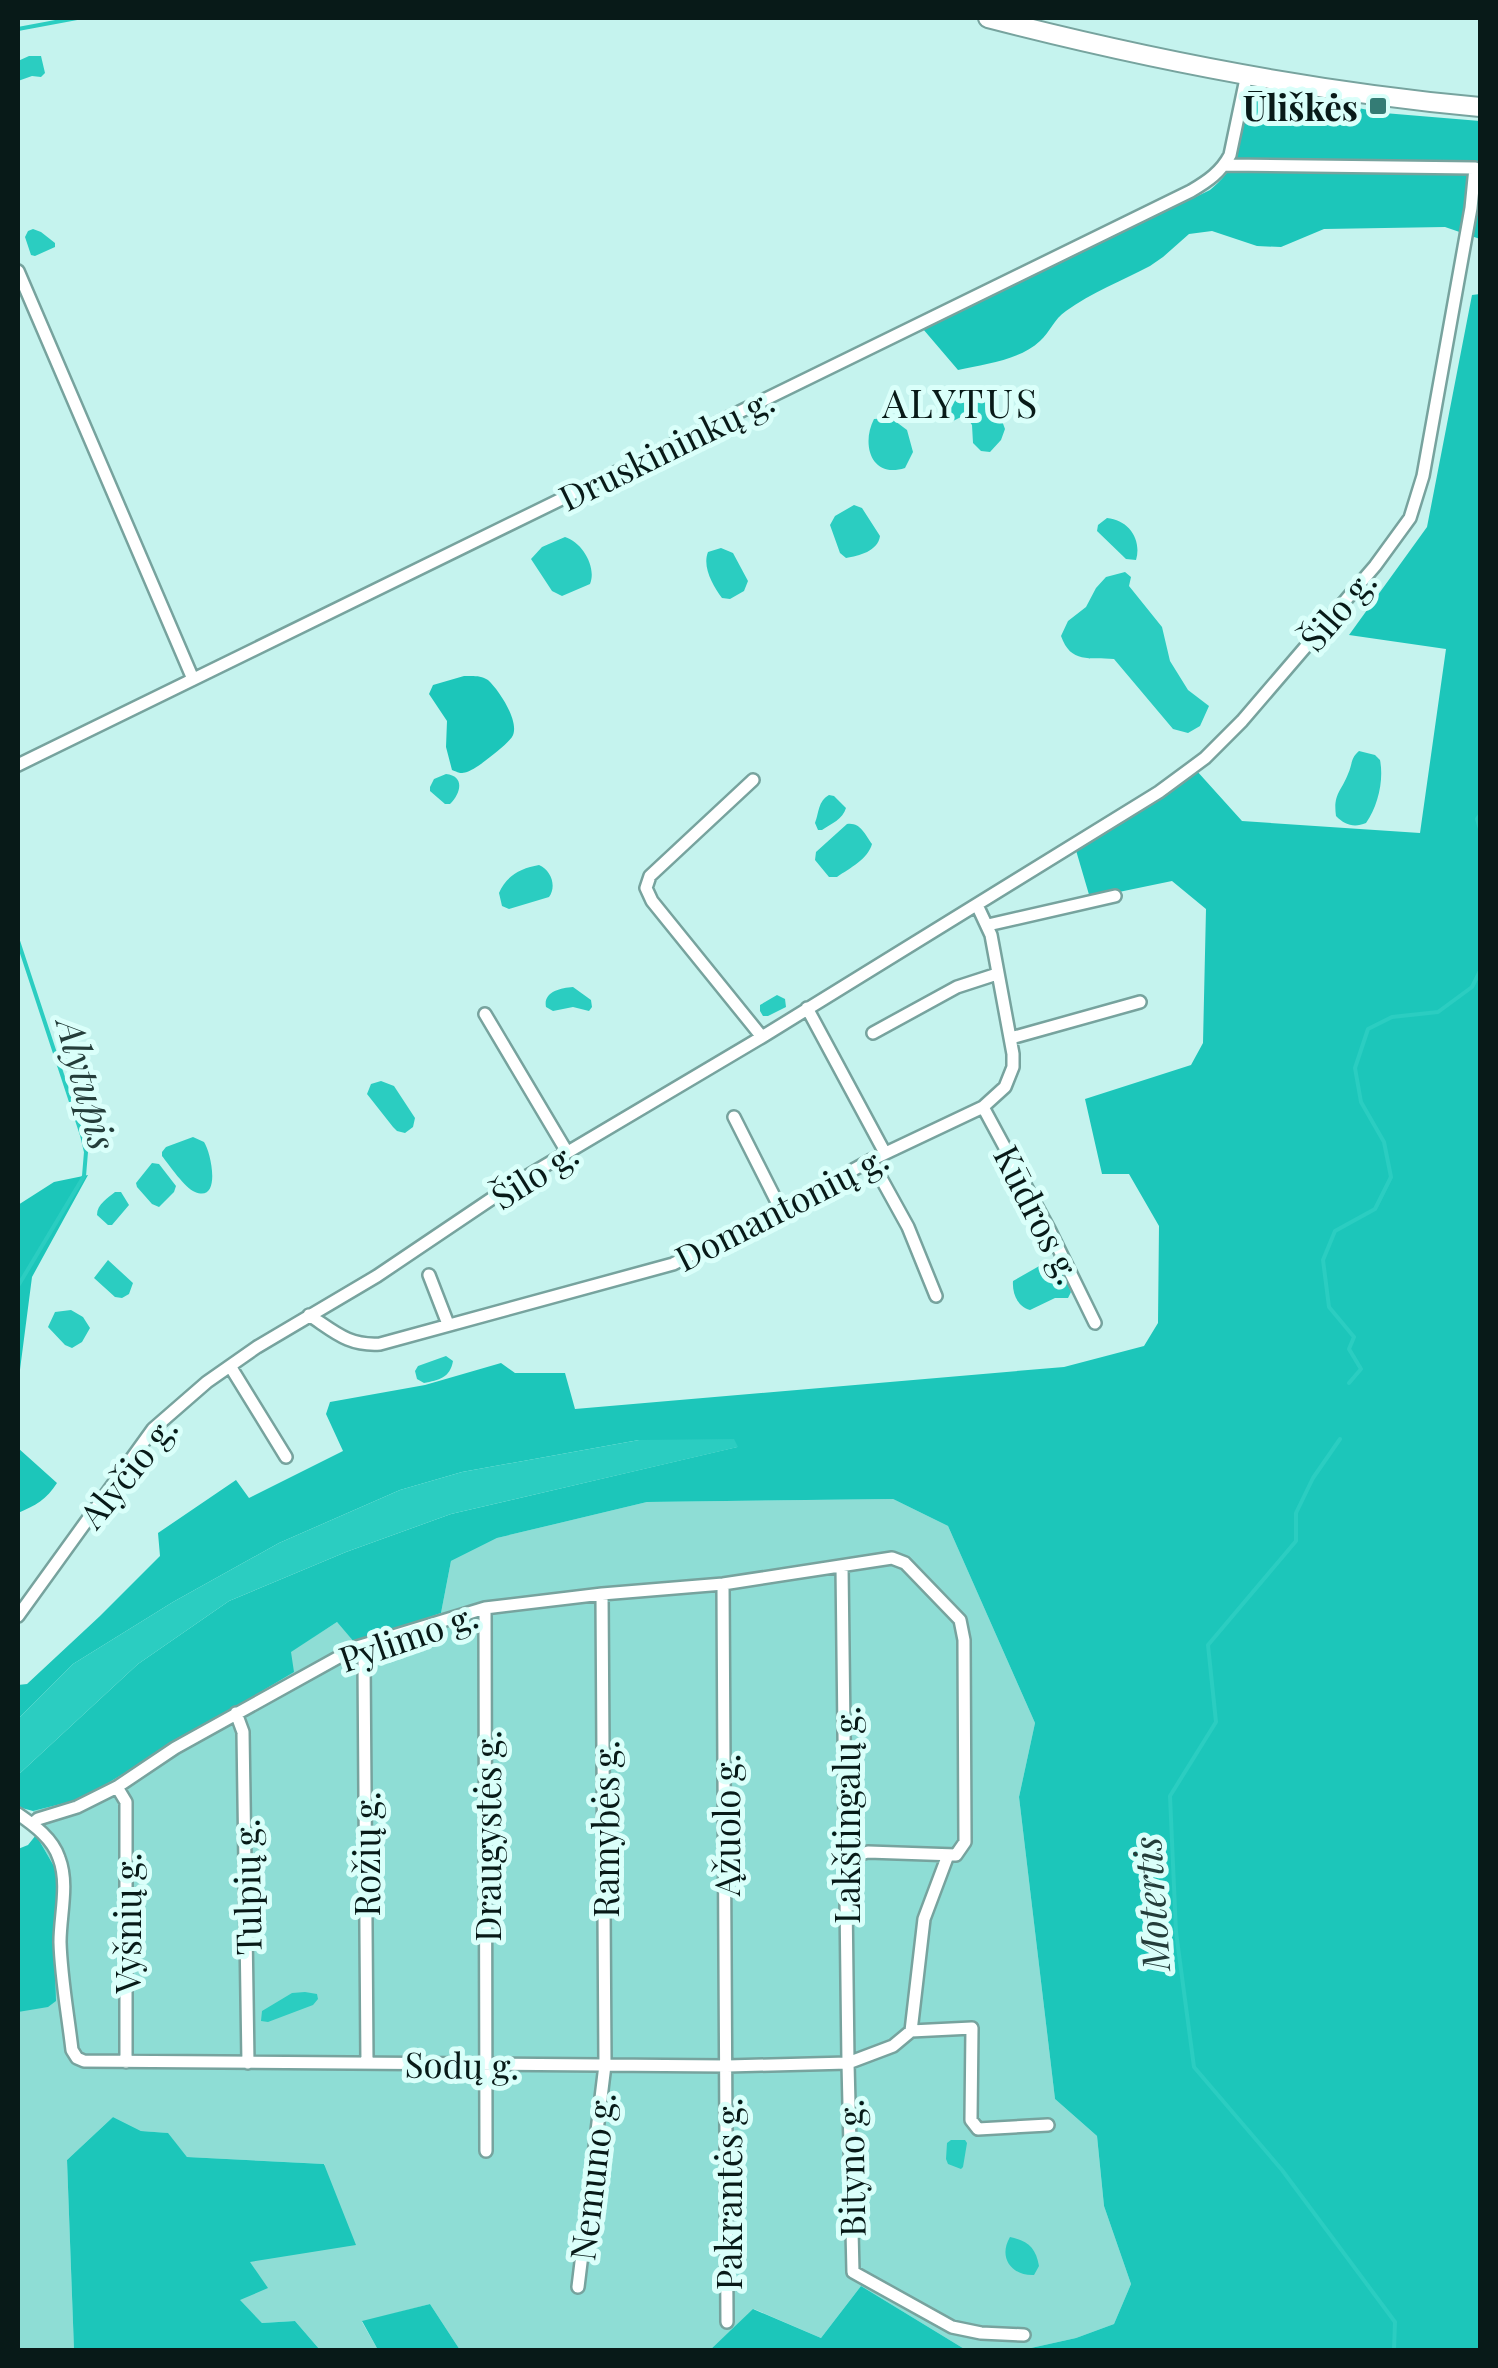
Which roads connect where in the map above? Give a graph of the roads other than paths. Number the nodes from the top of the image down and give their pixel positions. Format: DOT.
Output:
graph roads {
  1 [pos="990,18"];
  2 [pos="1248,74"];
  3 [pos="1473,106"];
  4 [pos="1225,165"];
  5 [pos="18,271"];
  6 [pos="193,679"];
  7 [pos="18,765"];
  8 [pos="753,780"];
  9 [pos="1115,896"];
  10 [pos="977,905"];
  11 [pos="988,925"];
  12 [pos="998,974"];
  13 [pos="1140,1002"];
  14 [pos="808,1008"];
  15 [pos="484,1014"];
  16 [pos="872,1033"];
  17 [pos="762,1037"];
  18 [pos="1011,1038"];
  19 [pos="983,1106"];
  20 [pos="734,1118"];
  21 [pos="568,1152"];
  22 [pos="885,1153"];
  23 [pos="872,1160"];
  24 [pos="781,1210"];
  25 [pos="430,1275"];
  26 [pos="936,1296"];
  27 [pos="309,1316"];
  28 [pos="1094,1323"];
  29 [pos="448,1324"];
  30 [pos="230,1366"];
  31 [pos="286,1457"];
  32 [pos="842,1566"];
  33 [pos="724,1584"];
  34 [pos="602,1594"];
  35 [pos="485,1608"];
  36 [pos="18,1616"];
  37 [pos="357,1646"];
  38 [pos="236,1714"];
  39 [pos="117,1787"];
  40 [pos="18,1814"];
  41 [pos="32,1824"];
  42 [pos="954,1854"];
  43 [pos="845,1858"];
  44 [pos="912,2031"];
  45 [pos="126,2062"];
  46 [pos="248,2062"];
  47 [pos="367,2063"];
  48 [pos="848,2063"];
  49 [pos="605,2064"];
  50 [pos="486,2065"];
  51 [pos="728,2066"];
  52 [pos="1048,2125"];
  53 [pos="486,2152"];
  54 [pos="578,2287"];
  55 [pos="727,2322"];
  56 [pos="1024,2335"];
  1 -- 2 [label="main road"];
  2 -- 3 [label="main road"];
  2 -- 4 [label="street"];
  4 -- 6 [label="street, Druskininkų g."];
  4 -- 10 [label="street, Šilo g."];
  5 -- 6 [label="street"];
  6 -- 7 [label="street, Druskininkų g."];
  8 -- 17 [label="street"];
  9 -- 11 [label="street"];
  10 -- 11 [label="street, Domantonių g."];
  10 -- 14 [label="street, Šilo g."];
  11 -- 12 [label="street, Domantonių g."];
  12 -- 16 [label="street"];
  12 -- 18 [label="street, Domantonių g."];
  13 -- 18 [label="street"];
  14 -- 17 [label="street, Šilo g."];
  14 -- 22 [label="street"];
  15 -- 21 [label="street"];
  17 -- 21 [label="street, Šilo g."];
  18 -- 19 [label="street, Domantonių g."];
  19 -- 22 [label="street, Domantonių g."];
  19 -- 28 [label="street, Kūdros g."];
  20 -- 24 [label="street"];
  21 -- 27 [label="street, Šilo g."];
  22 -- 23 [label="street, Domantonių g."];
  23 -- 24 [label="street, Domantonių g."];
  23 -- 26 [label="street"];
  24 -- 29 [label="street, Domantonių g."];
  25 -- 29 [label="street"];
  27 -- 29 [label="street, Domantonių g."];
  27 -- 30 [label="street, Alyčio g."];
  30 -- 31 [label="street"];
  30 -- 36 [label="street, Alyčio g."];
  32 -- 33 [label="street, Pylimo g."];
  32 -- 42 [label="street, Pylimo g."];
  32 -- 43 [label="street, Lakštingalų g."];
  33 -- 34 [label="street, Pylimo g."];
  33 -- 51 [label="street, Ąžuolo g."];
  34 -- 35 [label="street, Pylimo g."];
  34 -- 49 [label="street, Ramybės g."];
  35 -- 37 [label="street, Pylimo g."];
  35 -- 50 [label="street, Draugystės g."];
  37 -- 38 [label="street, Pylimo g."];
  37 -- 47 [label="street, Rožių g."];
  38 -- 39 [label="street, Pylimo g."];
  38 -- 46 [label="street, Tulpių g."];
  39 -- 41 [label="street, Pylimo g."];
  39 -- 45 [label="street, Vyšnių g."];
  40 -- 41 [label="street"];
  41 -- 45 [label="street, Sodų g."];
  42 -- 43 [label="street"];
  42 -- 44 [label="street"];
  43 -- 48 [label="street, Lakštingalų g."];
  44 -- 48 [label="street"];
  44 -- 52 [label="street"];
  45 -- 46 [label="street, Sodų g."];
  46 -- 47 [label="street, Sodų g."];
  47 -- 50 [label="street, Sodų g."];
  48 -- 51 [label="street, Sodų g."];
  48 -- 56 [label="street, Bityno g."];
  49 -- 50 [label="street, Sodų g."];
  49 -- 51 [label="street, Sodų g."];
  49 -- 54 [label="street, Nemuno g."];
  50 -- 53 [label="street, Draugystės g."];
  51 -- 55 [label="street, Pakrantės g."];
}
